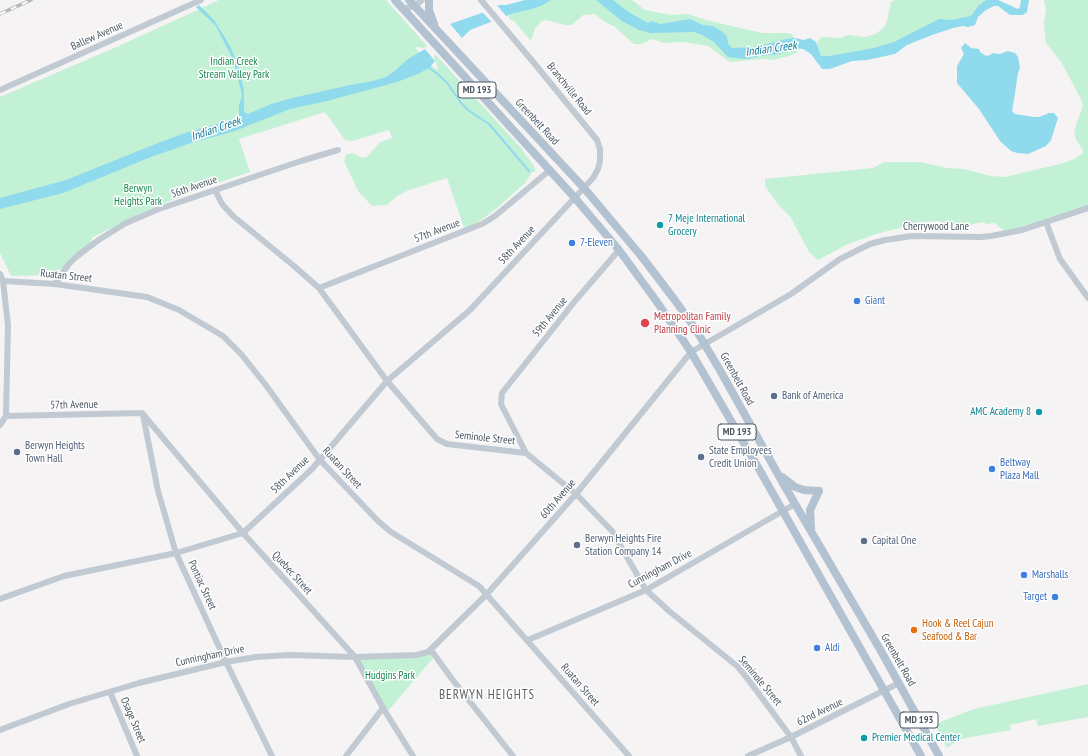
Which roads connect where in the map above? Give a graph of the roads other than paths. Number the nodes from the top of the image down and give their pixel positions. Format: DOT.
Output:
graph roads {
  1 [pos="201,0"];
  2 [pos="395,0"];
  3 [pos="422,0"];
  4 [pos="429,0"];
  5 [pos="481,0"];
  6 [pos="410,2"];
  7 [pos="404,9"];
  8 [pos="435,27"];
  9 [pos="0,90"];
  10 [pos="338,150"];
  11 [pos="550,170"];
  12 [pos="584,188"];
  13 [pos="215,190"];
  14 [pos="575,198"];
  15 [pos="1088,208"];
  16 [pos="1046,222"];
  17 [pos="619,250"];
  18 [pos="0,274"];
  19 [pos="3,281"];
  20 [pos="55,284"];
  21 [pos="319,288"];
  22 [pos="1088,298"];
  23 [pos="705,345"];
  24 [pos="691,352"];
  25 [pos="387,381"];
  26 [pos="142,413"];
  27 [pos="6,416"];
  28 [pos="0,425"];
  29 [pos="526,453"];
  30 [pos="320,460"];
  31 [pos="778,474"];
  32 [pos="576,494"];
  33 [pos="795,504"];
  34 [pos="783,511"];
  35 [pos="243,533"];
  36 [pos="812,534"];
  37 [pos="176,553"];
  38 [pos="646,590"];
  39 [pos="487,594"];
  40 [pos="0,599"];
  41 [pos="528,640"];
  42 [pos="431,650"];
  43 [pos="355,657"];
  44 [pos="226,662"];
  45 [pos="899,683"];
  46 [pos="885,691"];
  47 [pos="110,692"];
  48 [pos="383,708"];
  49 [pos="0,730"];
  50 [pos="791,737"];
  51 [pos="137,756"];
  52 [pos="272,756"];
  53 [pos="346,756"];
  54 [pos="413,756"];
  55 [pos="513,756"];
  56 [pos="629,756"];
  57 [pos="748,756"];
  58 [pos="801,756"];
  59 [pos="921,756"];
  60 [pos="939,756"];
  1 -- 9 [label="street, Ballew Avenue"];
  2 -- 7 [label="main road, Greenbelt Road / MD 193"];
  3 -- 6 [label="street"];
  4 -- 8 [label="main road"];
  5 -- 12 [label="street, Branchville Road"];
  6 -- 7 [label="street"];
  6 -- 7 [label="street"];
  6 -- 8 [label="main road, Greenbelt Road / MD 193"];
  7 -- 11 [label="main road, Greenbelt Road / MD 193"];
  8 -- 12 [label="main road, Greenbelt Road / MD 193"];
  10 -- 13 [label="street, 56th Avenue"];
  11 -- 14 [label="main road, Greenbelt Road / MD 193"];
  11 -- 21 [label="street, 57th Avenue"];
  12 -- 14 [label="street, Branchville Road"];
  12 -- 23 [label="main road, Greenbelt Road / MD 193"];
  13 -- 20 [label="street, 56th Avenue"];
  13 -- 21 [label="street, Seminole Street"];
  14 -- 17 [label="main road, Greenbelt Road / MD 193"];
  14 -- 25 [label="street, 58th Avenue"];
  15 -- 16 [label="street, Cherrywood Lane"];
  16 -- 22 [label="street"];
  16 -- 23 [label="street, Cherrywood Lane"];
  17 -- 24 [label="main road, Greenbelt Road / MD 193"];
  17 -- 29 [label="street, 59th Avenue"];
  18 -- 19 [label="street"];
  19 -- 20 [label="street, Ruatan Street"];
  19 -- 27 [label="street"];
  20 -- 30 [label="street, Ruatan Street"];
  21 -- 25 [label="street, Seminole Street"];
  23 -- 24 [label="street, Cherrywood Lane"];
  23 -- 31 [label="main road, Greenbelt Road / MD 193"];
  24 -- 32 [label="street, 60th Avenue"];
  24 -- 34 [label="main road, Greenbelt Road / MD 193"];
  25 -- 29 [label="street, Seminole Street"];
  25 -- 30 [label="street, 58th Avenue"];
  26 -- 27 [label="street, 57th Avenue"];
  26 -- 35 [label="street, Quebec Street"];
  26 -- 37 [label="street, Pontiac Street"];
  27 -- 28 [label="street"];
  29 -- 32 [label="street, Seminole Street"];
  30 -- 35 [label="street, 58th Avenue"];
  30 -- 39 [label="street, Ruatan Street"];
  31 -- 33 [label="main road, Greenbelt Road / MD 193"];
  31 -- 36 [label="main road"];
  32 -- 38 [label="street, Seminole Street"];
  32 -- 39 [label="street, 60th Avenue"];
  33 -- 34 [label="street, Cunningham Drive"];
  33 -- 36 [label="main road, Greenbelt Road / MD 193"];
  34 -- 38 [label="street, Cunningham Drive"];
  34 -- 46 [label="main road, Greenbelt Road / MD 193"];
  35 -- 37 [label="street, 58th Avenue"];
  35 -- 43 [label="street, Quebec Street"];
  36 -- 45 [label="main road, Greenbelt Road / MD 193"];
  37 -- 40 [label="street, 58th Avenue"];
  37 -- 44 [label="street, Pontiac Street"];
  38 -- 41 [label="street, Cunningham Drive"];
  38 -- 50 [label="street, Seminole Street"];
  39 -- 41 [label="street, Ruatan Street"];
  39 -- 42 [label="street, 60th Avenue"];
  41 -- 56 [label="street, Ruatan Street"];
  42 -- 43 [label="street, Cunningham Drive"];
  42 -- 55 [label="street"];
  43 -- 44 [label="street, Cunningham Drive"];
  43 -- 48 [label="street, Quebec Street"];
  44 -- 47 [label="street, Cunningham Drive"];
  44 -- 52 [label="street, Pontiac Street"];
  45 -- 46 [label="street, 62nd Avenue"];
  45 -- 60 [label="main road, Greenbelt Road / MD 193"];
  46 -- 50 [label="street, 62nd Avenue"];
  46 -- 59 [label="main road, Greenbelt Road / MD 193"];
  47 -- 49 [label="street, Cunningham Drive"];
  47 -- 51 [label="street, Osage Street"];
  48 -- 53 [label="street"];
  48 -- 54 [label="street, Quebec Street"];
  50 -- 57 [label="street, 62nd Avenue"];
  50 -- 58 [label="street, Seminole Street"];
}
